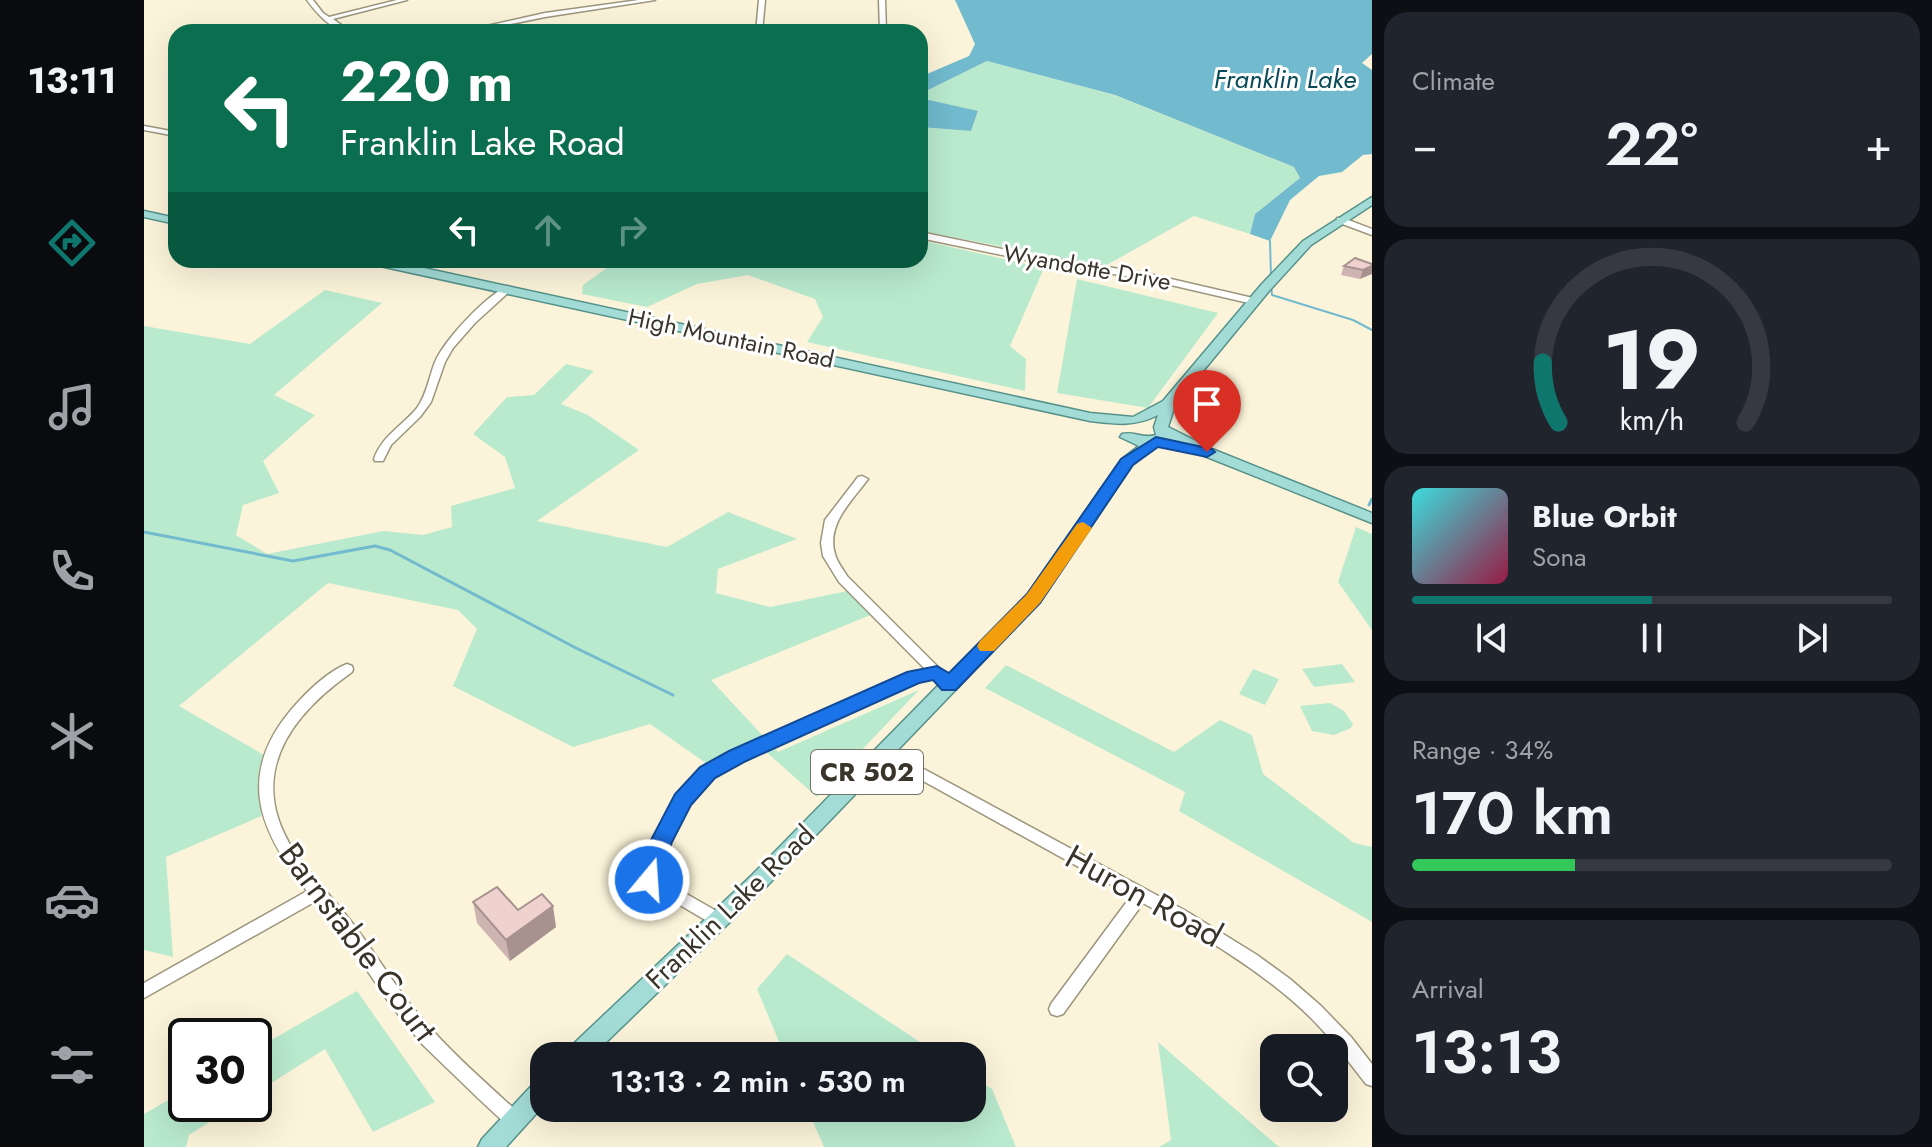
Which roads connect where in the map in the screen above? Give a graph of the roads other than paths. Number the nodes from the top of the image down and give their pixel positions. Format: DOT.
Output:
graph roads {
  1 [pos="310,0"];
  2 [pos="404,0"];
  3 [pos="652,0"];
  4 [pos="762,0"];
  5 [pos="882,0"];
  6 [pos="327,19"];
  7 [pos="335,24"];
  8 [pos="502,24"];
  9 [pos="760,24"];
  10 [pos="883,24"];
  11 [pos="144,128"];
  12 [pos="168,132"];
  13 [pos="1372,200"];
  14 [pos="144,214"];
  15 [pos="168,219"];
  16 [pos="1340,220"];
  17 [pos="1372,232"];
  18 [pos="928,237"];
  19 [pos="409,268"];
  20 [pos="507,289"];
  21 [pos="1253,301"];
  22 [pos="1168,404"];
  23 [pos="1130,428"];
  24 [pos="1158,436"];
  25 [pos="379,459"];
  26 [pos="1127,462"];
  27 [pos="862,479"];
  28 [pos="1372,518"];
  29 [pos="347,669"];
  30 [pos="943,679"];
  31 [pos="885,753"];
  32 [pos="317,893"];
  33 [pos="1141,894"];
  34 [pos="719,921"];
  35 [pos="144,991"];
  36 [pos="1057,1009"];
  37 [pos="591,1042"];
  38 [pos="1372,1078"];
  39 [pos="530,1103"];
  40 [pos="514,1120"];
  41 [pos="490,1147"];
  1 -- 6 [label="street"];
  2 -- 6 [label="street"];
  3 -- 8 [label="street"];
  4 -- 9 [label="street"];
  5 -- 10 [label="street"];
  6 -- 7 [label="street"];
  11 -- 12 [label="street"];
  13 -- 16 [label="main road"];
  14 -- 15 [label="main road"];
  16 -- 17 [label="street"];
  16 -- 21 [label="main road"];
  18 -- 21 [label="street, Wyandotte Drive"];
  19 -- 20 [label="main road, High Mountain Road"];
  20 -- 23 [label="main road, High Mountain Road"];
  20 -- 25 [label="street"];
  21 -- 22 [label="main road"];
  22 -- 23 [label="main road"];
  22 -- 24 [label="main road"];
  23 -- 24 [label="main road"];
  23 -- 24 [label="main road"];
  23 -- 26 [label="main road"];
  24 -- 26 [label="main road, Franklin Lake Road / CR 502"];
  24 -- 28 [label="main road"];
  26 -- 30 [label="main road, Franklin Lake Road / CR 502"];
  27 -- 30 [label="street"];
  29 -- 32 [label="street, Barnstable Court"];
  30 -- 31 [label="main road, Franklin Lake Road / CR 502"];
  30 -- 34 [label="street"];
  31 -- 33 [label="street, Huron Road"];
  31 -- 34 [label="main road, Franklin Lake Road / CR 502"];
  32 -- 35 [label="street"];
  32 -- 40 [label="street, Barnstable Court"];
  33 -- 36 [label="street"];
  33 -- 38 [label="street, Huron Road"];
  34 -- 37 [label="main road, Franklin Lake Road / CR 502"];
  39 -- 40 [label="main road"];
  40 -- 41 [label="main road"];
}
